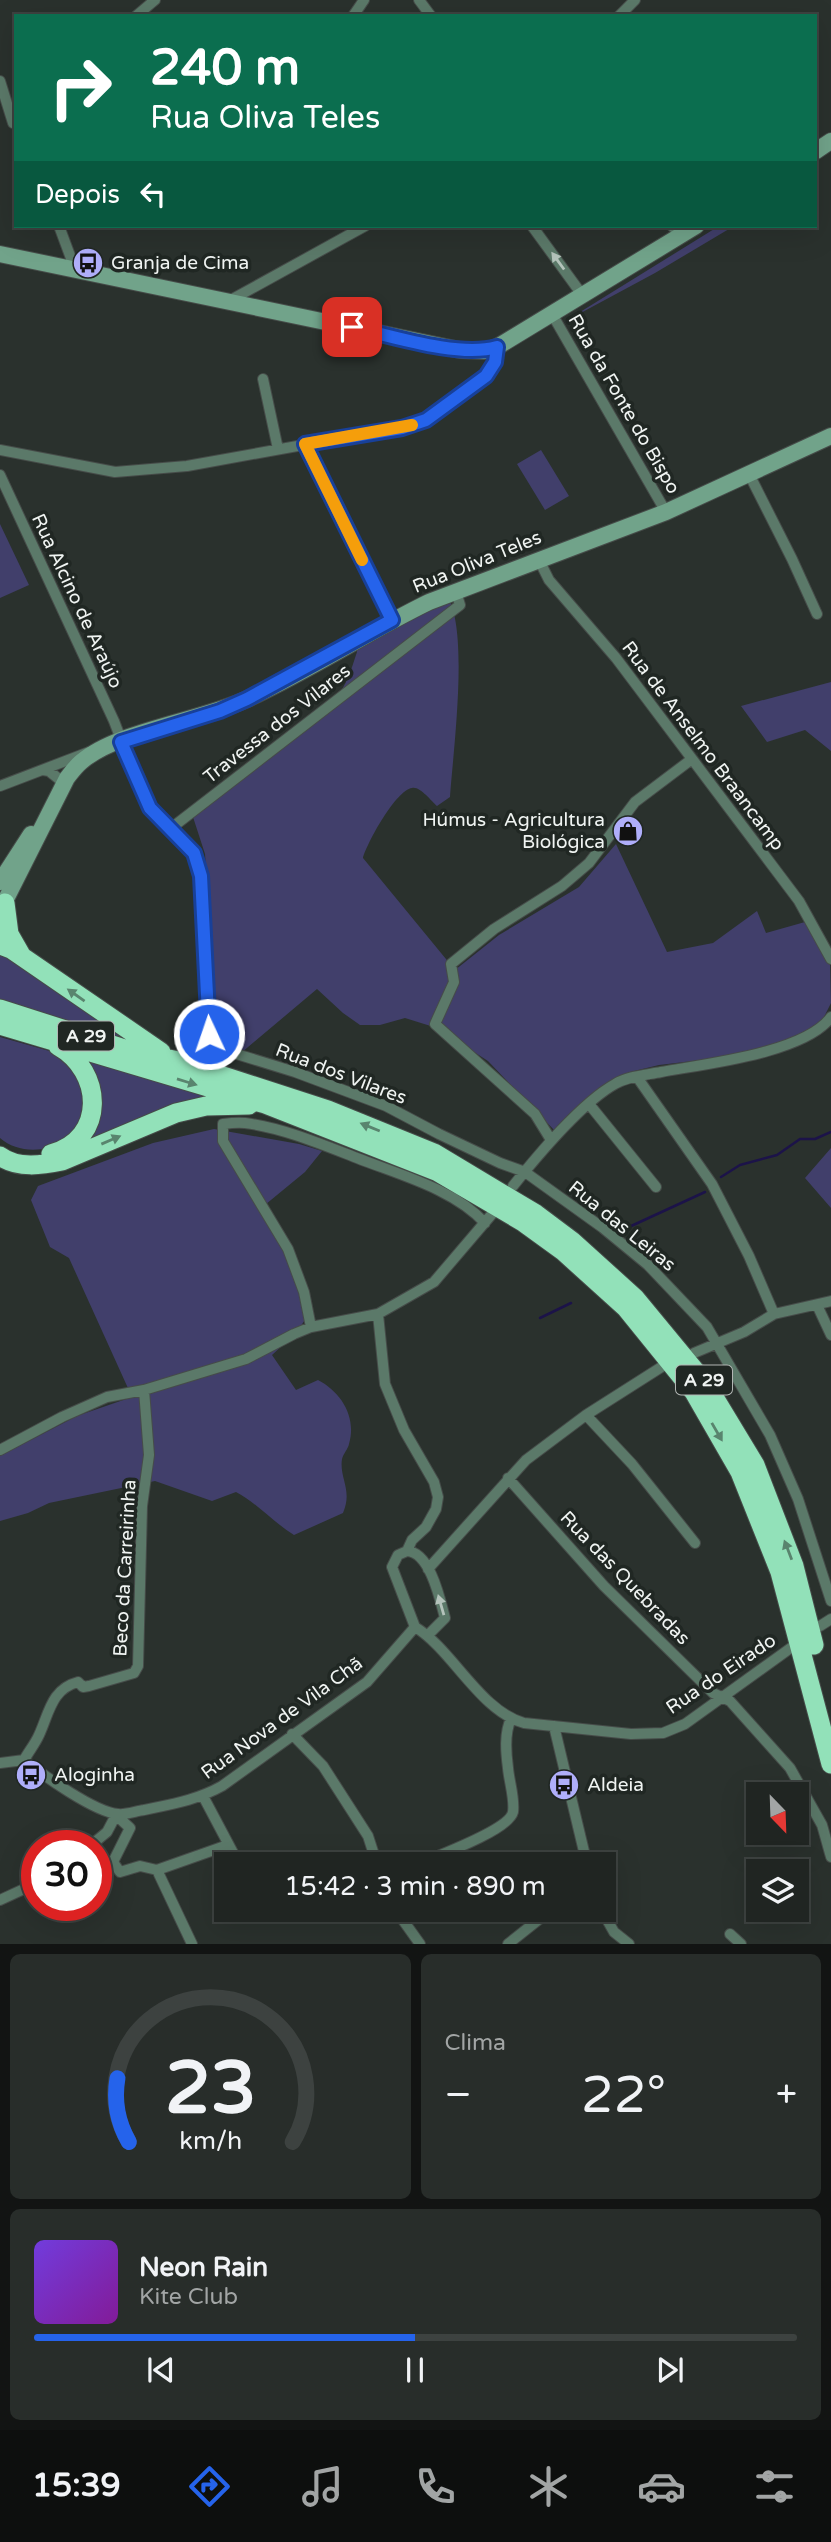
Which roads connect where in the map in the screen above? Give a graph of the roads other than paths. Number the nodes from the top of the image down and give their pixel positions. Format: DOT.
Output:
graph roads {
  1 [pos="155,0"];
  2 [pos="635,0"];
  3 [pos="138,14"];
  4 [pos="621,14"];
  5 [pos="0,81"];
  6 [pos="14,121"];
  7 [pos="0,128"];
  8 [pos="60,228"];
  9 [pos="361,228"];
  10 [pos="533,228"];
  11 [pos="693,228"];
  12 [pos="0,254"];
  13 [pos="75,269"];
  14 [pos="258,285"];
  15 [pos="583,296"];
  16 [pos="229,301"];
  17 [pos="260,308"];
  18 [pos="552,314"];
  19 [pos="497,347"];
  20 [pos="263,379"];
  21 [pos="831,436"];
  22 [pos="305,444"];
  23 [pos="278,449"];
  24 [pos="0,450"];
  25 [pos="748,474"];
  26 [pos="0,475"];
  27 [pos="666,512"];
  28 [pos="539,560"];
  29 [pos="456,592"];
  30 [pos="817,614"];
  31 [pos="392,620"];
  32 [pos="121,742"];
  33 [pos="104,748"];
  34 [pos="692,759"];
  35 [pos="47,768"];
  36 [pos="66,780"];
  37 [pos="0,786"];
  38 [pos="54,801"];
  39 [pos="170,828"];
  40 [pos="0,882"];
  41 [pos="3,907"];
  42 [pos="0,945"];
  43 [pos="23,959"];
  44 [pos="831,959"];
  45 [pos="0,1009"];
  46 [pos="0,1025"];
  47 [pos="829,1025"];
  48 [pos="51,1042"];
  49 [pos="174,1060"];
  50 [pos="637,1077"];
  51 [pos="265,1104"];
  52 [pos="589,1104"];
  53 [pos="551,1140"];
  54 [pos="0,1144"];
  55 [pos="0,1156"];
  56 [pos="524,1171"];
  57 [pos="513,1186"];
  58 [pos="656,1187"];
  59 [pos="831,1301"];
  60 [pos="817,1305"];
  61 [pos="378,1314"];
  62 [pos="774,1314"];
  63 [pos="311,1327"];
  64 [pos="831,1335"];
  65 [pos="719,1345"];
  66 [pos="694,1353"];
  67 [pos="663,1366"];
  68 [pos="144,1390"];
  69 [pos="586,1415"];
  70 [pos="0,1450"];
  71 [pos="508,1478"];
  72 [pos="695,1543"];
  73 [pos="407,1551"];
  74 [pos="428,1569"];
  75 [pos="831,1601"];
  76 [pos="831,1619"];
  77 [pos="820,1626"];
  78 [pos="415,1627"];
  79 [pos="428,1635"];
  80 [pos="792,1647"];
  81 [pos="721,1697"];
  82 [pos="831,1711"];
  83 [pos="510,1719"];
  84 [pos="554,1726"];
  85 [pos="292,1734"];
  86 [pos="24,1760"];
  87 [pos="0,1763"];
  88 [pos="831,1764"];
  89 [pos="204,1796"];
  90 [pos="116,1815"];
  91 [pos="108,1830"];
  92 [pos="228,1844"];
  93 [pos="232,1852"];
  94 [pos="374,1852"];
  95 [pos="448,1852"];
  96 [pos="584,1852"];
  97 [pos="831,1857"];
  98 [pos="156,1870"];
  99 [pos="21,1890"];
  100 [pos="0,1900"];
  101 [pos="404,1922"];
  102 [pos="536,1922"];
  103 [pos="608,1922"];
  104 [pos="730,1934"];
  105 [pos="192,1944"];
  106 [pos="420,1944"];
  107 [pos="508,1944"];
  108 [pos="629,1944"];
  109 [pos="741,1944"];
  1 -- 3 [label="street"];
  2 -- 4 [label="street"];
  5 -- 6 [label="street"];
  6 -- 7 [label="street"];
  8 -- 13 [label="street"];
  9 -- 14 [label="street"];
  15 -- 10 [label="street, one-way"];
  11 -- 15 [label="main road"];
  12 -- 13 [label="main road"];
  13 -- 16 [label="main road"];
  14 -- 16 [label="street"];
  14 -- 17 [label="street"];
  15 -- 18 [label="main road"];
  16 -- 17 [label="main road"];
  17 -- 19 [label="main road"];
  18 -- 19 [label="main road"];
  18 -- 27 [label="street, Rua da Fonte do Bispo"];
  19 -- 22 [label="street"];
  20 -- 23 [label="street"];
  21 -- 25 [label="main road, Rua Oliva Teles"];
  22 -- 23 [label="street"];
  22 -- 31 [label="street"];
  23 -- 24 [label="street"];
  25 -- 27 [label="main road, Rua Oliva Teles"];
  25 -- 30 [label="street"];
  26 -- 32 [label="street, Rua Alcino de Araújo"];
  27 -- 28 [label="main road, Rua Oliva Teles"];
  28 -- 29 [label="main road, Rua Oliva Teles"];
  28 -- 34 [label="street, Rua de Anselmo Braancamp"];
  29 -- 31 [label="main road, Rua Oliva Teles"];
  29 -- 39 [label="street, Travessa dos Vilares"];
  31 -- 32 [label="main road, Rua Oliva Teles"];
  32 -- 33 [label="main road, Rua Oliva Teles"];
  32 -- 39 [label="street, Rua dos Vilares"];
  33 -- 35 [label="street, Rua Oliva Teles"];
  33 -- 36 [label="main road, Rua Oliva Teles"];
  34 -- 44 [label="street, Rua de Anselmo Braancamp"];
  34 -- 53 [label="street"];
  35 -- 36 [label="street"];
  35 -- 37 [label="street, Rua Oliva Teles"];
  36 -- 38 [label="main road, Rua Oliva Teles"];
  38 -- 40 [label="main road, Rua Oliva Teles"];
  38 -- 41 [label="main road, Rua Oliva Teles"];
  39 -- 56 [label="street, Rua dos Vilares"];
  41 -- 43 [label="highway"];
  42 -- 43 [label="highway"];
  49 -- 43 [label="highway, one-way"];
  45 -- 49 [label="highway, A 29"];
  46 -- 48 [label="highway, A 29"];
  47 -- 50 [label="street"];
  48 -- 51 [label="highway, A 29, one-way"];
  48 -- 54 [label="highway"];
  82 -- 49 [label="highway, A 29, one-way"];
  50 -- 52 [label="street"];
  50 -- 62 [label="street"];
  55 -- 51 [label="highway, one-way"];
  51 -- 88 [label="highway, A 29, one-way"];
  52 -- 53 [label="street"];
  52 -- 58 [label="street"];
  53 -- 56 [label="street"];
  56 -- 57 [label="street"];
  56 -- 65 [label="street, Rua das Leiras"];
  59 -- 60 [label="street"];
  60 -- 62 [label="street"];
  60 -- 64 [label="street"];
  61 -- 63 [label="street"];
  61 -- 63 [label="street"];
  61 -- 73 [label="street"];
  62 -- 65 [label="street"];
  63 -- 68 [label="street"];
  65 -- 66 [label="street"];
  65 -- 75 [label="street, Rua das Leiras"];
  67 -- 69 [label="street"];
  68 -- 70 [label="street"];
  68 -- 86 [label="street, Beco da Carreirinha"];
  69 -- 71 [label="street"];
  69 -- 72 [label="street"];
  71 -- 74 [label="street"];
  71 -- 81 [label="street, Rua das Quebradas"];
  73 -- 74 [label="street"];
  73 -- 78 [label="street"];
  79 -- 74 [label="street, one-way"];
  76 -- 77 [label="street"];
  78 -- 79 [label="street"];
  78 -- 85 [label="street, Rua Nova de Vila Chã"];
  79 -- 83 [label="street"];
  80 -- 81 [label="street, Rua do Eirado"];
  81 -- 84 [label="street, Rua do Eirado"];
  81 -- 97 [label="street, Rua das Quebradas"];
  83 -- 84 [label="street, Rua do Eirado"];
  83 -- 95 [label="street"];
  84 -- 96 [label="street"];
  85 -- 89 [label="street, Rua Nova de Vila Chã"];
  85 -- 94 [label="street"];
  86 -- 87 [label="street"];
  86 -- 90 [label="street"];
  89 -- 90 [label="street, Rua Nova de Vila Chã"];
  89 -- 92 [label="street"];
  90 -- 91 [label="street"];
  90 -- 98 [label="street"];
  92 -- 93 [label="street"];
  92 -- 98 [label="street"];
  98 -- 105 [label="street"];
  99 -- 100 [label="street"];
  101 -- 106 [label="street"];
  102 -- 107 [label="street"];
  103 -- 108 [label="street"];
  104 -- 109 [label="street"];
}
